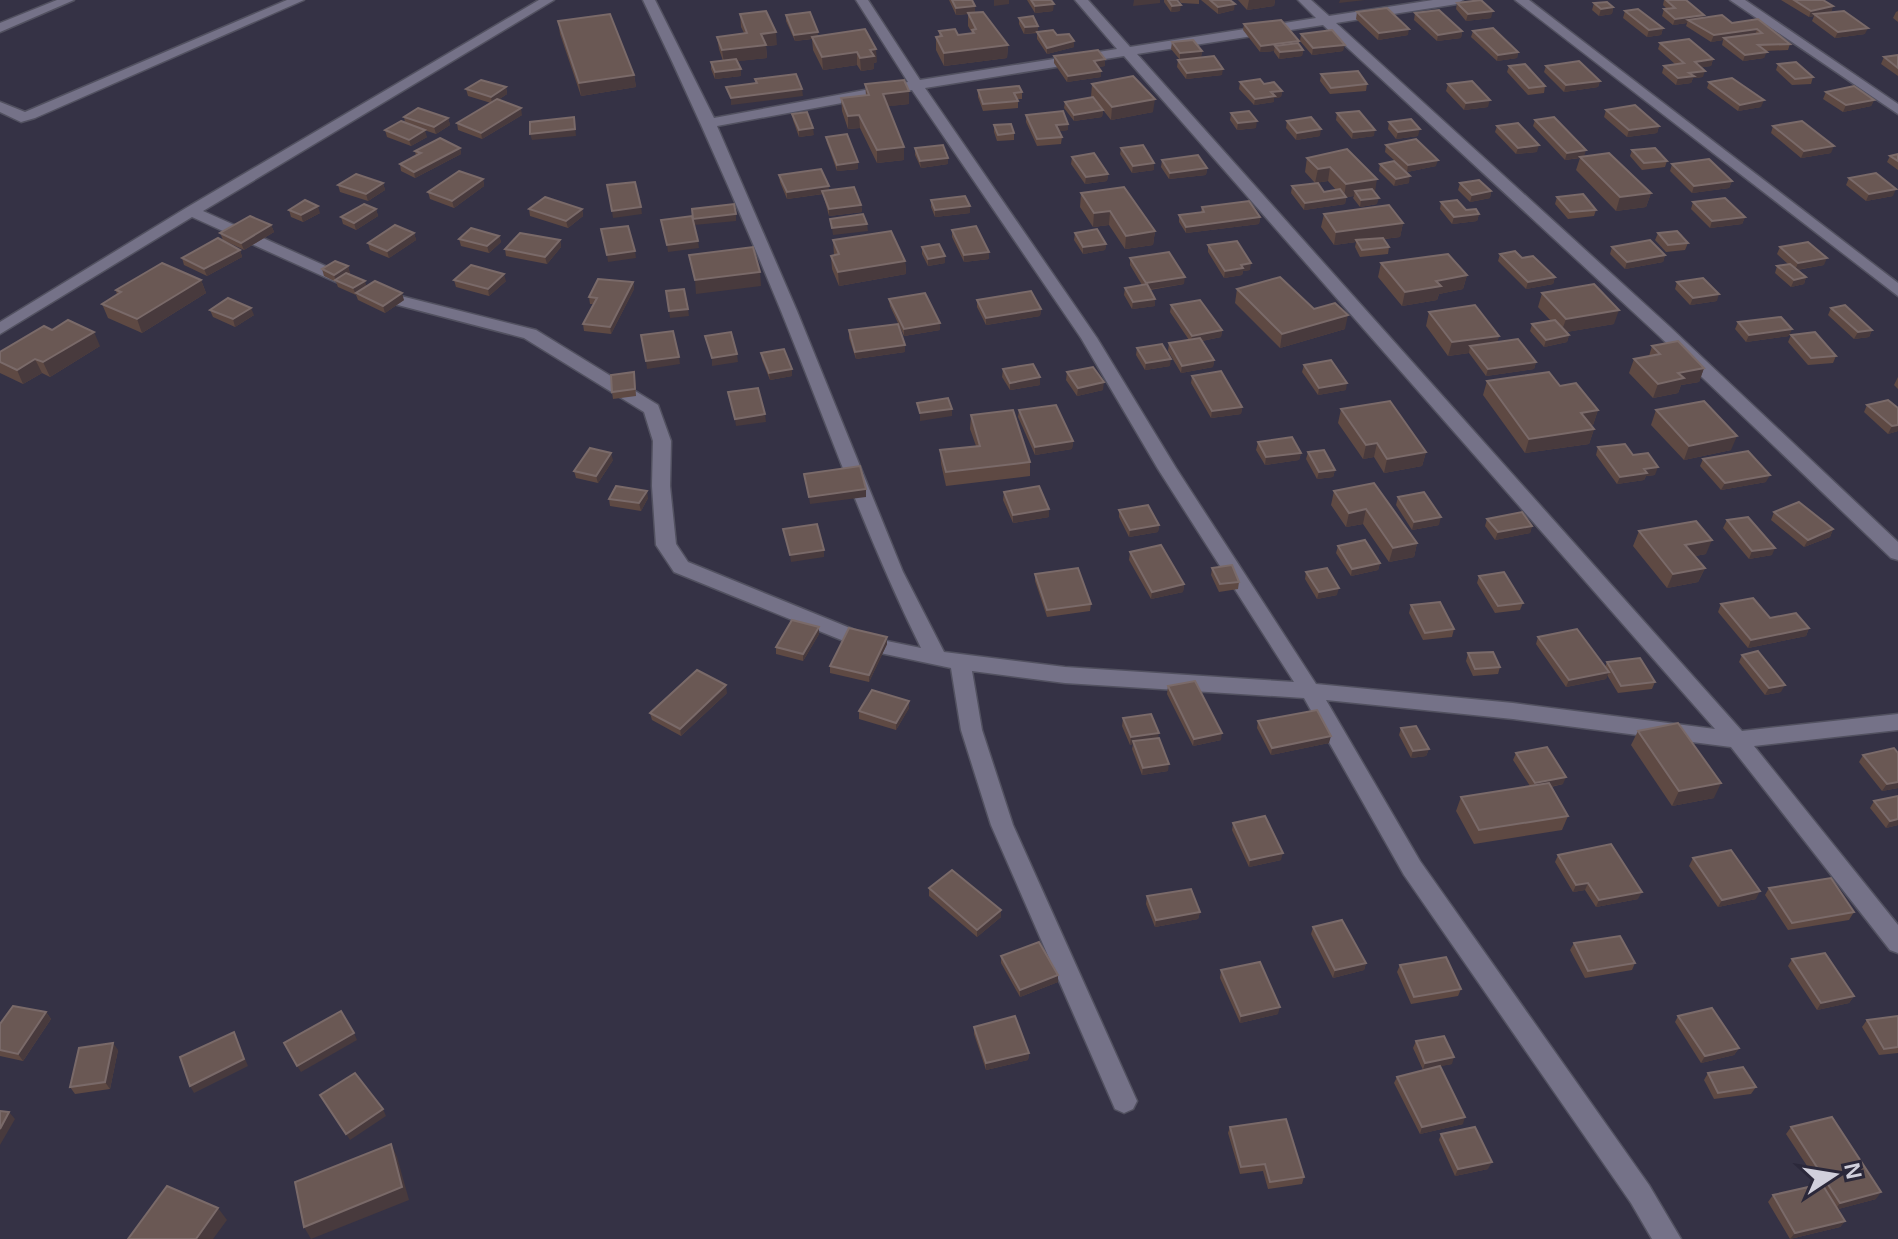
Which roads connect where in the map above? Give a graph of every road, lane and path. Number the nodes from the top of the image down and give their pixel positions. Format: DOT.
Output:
graph roads {
  1 [pos="68,0"];
  2 [pos="298,0"];
  3 [pos="548,0"];
  4 [pos="649,0"];
  5 [pos="862,0"];
  6 [pos="1081,0"];
  7 [pos="1304,0"];
  8 [pos="1457,0"];
  9 [pos="1521,0"];
  10 [pos="1736,0"];
  11 [pos="1326,21"];
  12 [pos="0,28"];
  13 [pos="1125,52"];
  14 [pos="916,85"];
  15 [pos="0,106"];
  16 [pos="1898,110"];
  17 [pos="709,123"];
  18 [pos="191,211"];
  19 [pos="1898,291"];
  20 [pos="0,329"];
  21 [pos="1898,553"];
  22 [pos="937,659"];
  23 [pos="961,664"];
  24 [pos="1310,691"];
  25 [pos="1898,722"];
  26 [pos="1737,740"];
  27 [pos="1898,943"];
  28 [pos="1124,1101"];
  29 [pos="1667,1239"];
  1 -- 12 [label="street"];
  2 -- 15 [label="street"];
  3 -- 18 [label="street"];
  4 -- 17 [label="street"];
  5 -- 14 [label="street"];
  6 -- 13 [label="street"];
  7 -- 11 [label="street"];
  8 -- 11 [label="street"];
  9 -- 19 [label="street"];
  10 -- 16 [label="street"];
  11 -- 13 [label="street"];
  11 -- 21 [label="street"];
  13 -- 14 [label="street"];
  13 -- 26 [label="street"];
  14 -- 17 [label="street"];
  14 -- 24 [label="street"];
  17 -- 22 [label="street"];
  18 -- 20 [label="street"];
  18 -- 22 [label="street"];
  22 -- 23 [label="street"];
  23 -- 24 [label="street"];
  23 -- 28 [label="street"];
  24 -- 26 [label="street"];
  24 -- 29 [label="street"];
  25 -- 26 [label="street"];
  26 -- 27 [label="street"];
}
